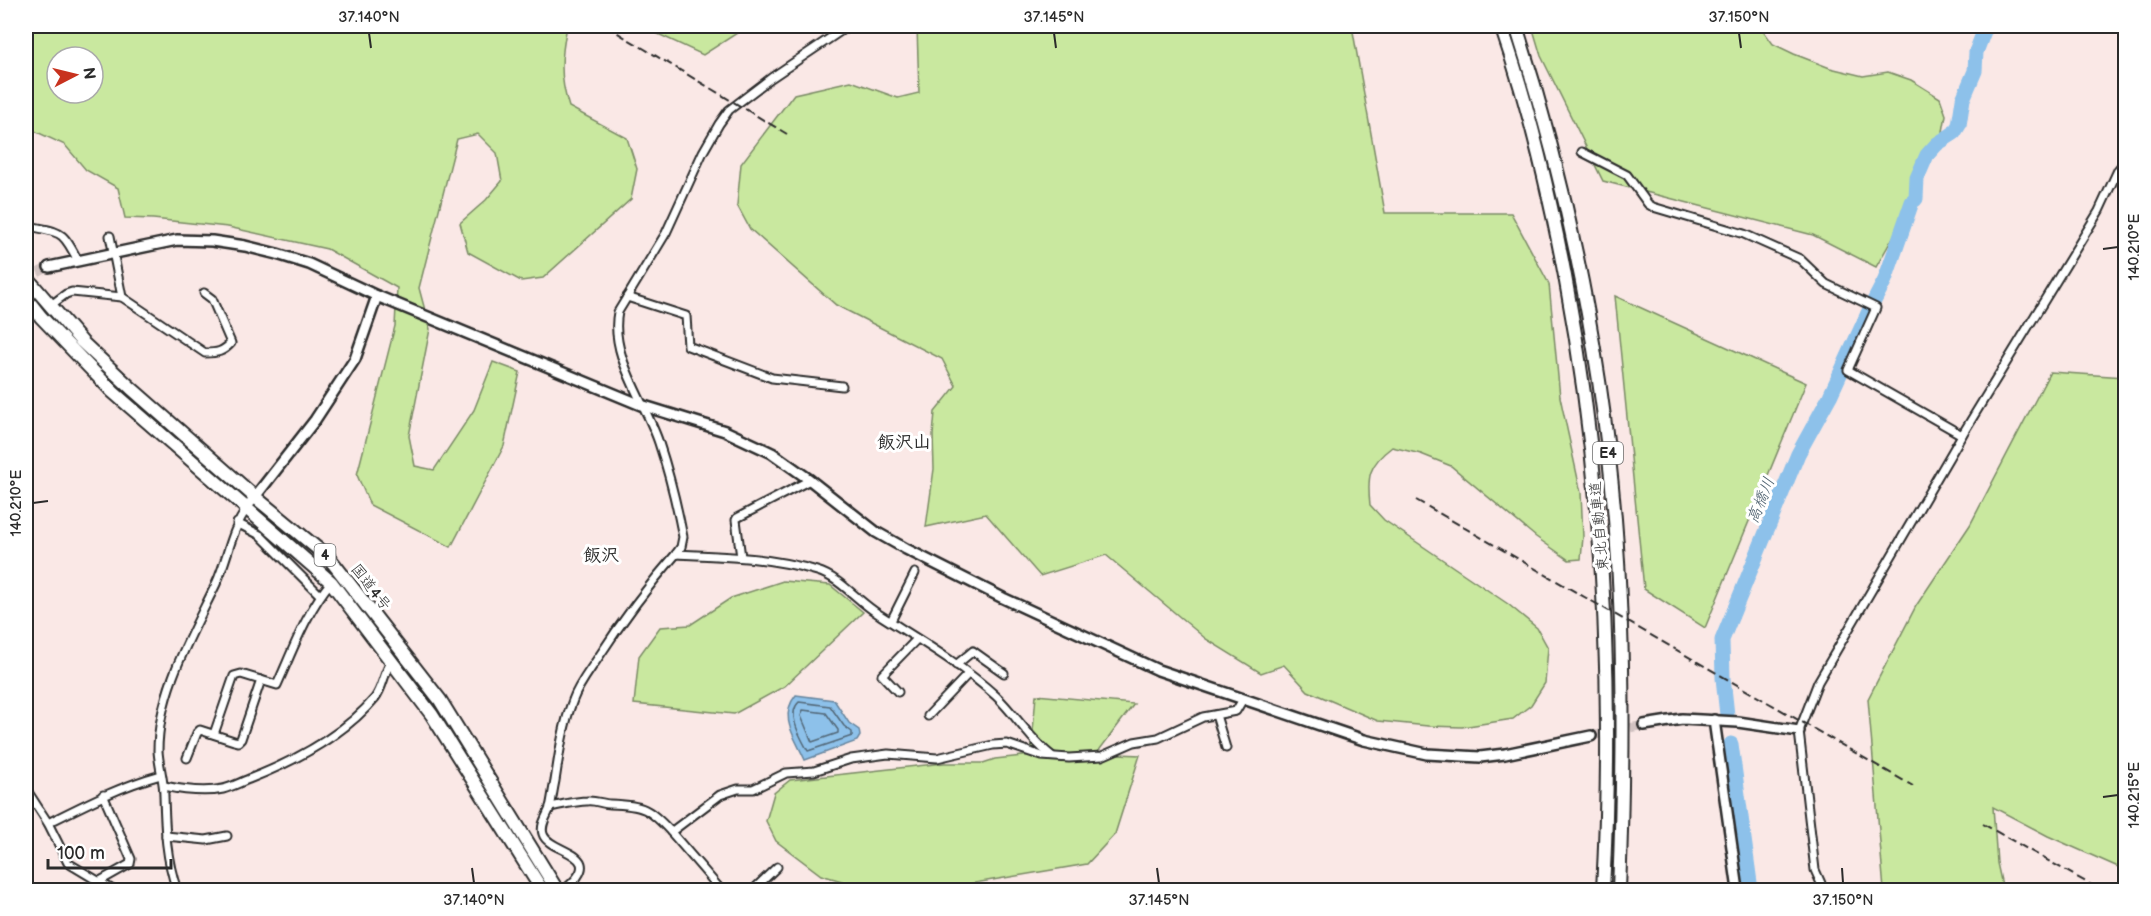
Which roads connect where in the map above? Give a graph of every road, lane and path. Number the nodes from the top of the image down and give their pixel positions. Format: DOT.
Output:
graph roads {
  1 [pos="848,26"];
  2 [pos="1502,26"];
  3 [pos="1516,26"];
  4 [pos="1582,152"];
  5 [pos="2126,160"];
  6 [pos="26,225"];
  7 [pos="110,236"];
  8 [pos="114,252"];
  9 [pos="78,261"];
  10 [pos="49,267"];
  11 [pos="26,277"];
  12 [pos="204,293"];
  13 [pos="377,296"];
  14 [pos="122,297"];
  15 [pos="627,297"];
  16 [pos="26,298"];
  17 [pos="51,305"];
  18 [pos="842,386"];
  19 [pos="641,405"];
  20 [pos="1962,435"];
  21 [pos="810,480"];
  22 [pos="255,497"];
  23 [pos="247,508"];
  24 [pos="237,523"];
  25 [pos="676,554"];
  26 [pos="741,557"];
  27 [pos="915,573"];
  28 [pos="331,582"];
  29 [pos="320,595"];
  30 [pos="891,621"];
  31 [pos="917,639"];
  32 [pos="392,661"];
  33 [pos="956,665"];
  34 [pos="1004,673"];
  35 [pos="968,674"];
  36 [pos="261,680"];
  37 [pos="898,692"];
  38 [pos="1243,699"];
  39 [pos="1216,715"];
  40 [pos="928,716"];
  41 [pos="1714,720"];
  42 [pos="1644,725"];
  43 [pos="1799,731"];
  44 [pos="214,734"];
  45 [pos="1591,736"];
  46 [pos="1226,748"];
  47 [pos="1052,756"];
  48 [pos="187,758"];
  49 [pos="161,775"];
  50 [pos="164,786"];
  51 [pos="26,789"];
  52 [pos="103,795"];
  53 [pos="550,807"];
  54 [pos="48,823"];
  55 [pos="671,832"];
  56 [pos="166,836"];
  57 [pos="227,836"];
  58 [pos="777,867"];
  59 [pos="100,881"];
  60 [pos="113,891"];
  61 [pos="177,891"];
  62 [pos="542,891"];
  63 [pos="557,891"];
  64 [pos="564,891"];
  65 [pos="721,891"];
  66 [pos="753,891"];
  67 [pos="1603,891"];
  68 [pos="1619,891"];
  69 [pos="1738,891"];
  70 [pos="1824,891"];
  1 -- 15 [label="street"];
  2 -- 67 [label="highway, 東北自動車道 / E4"];
  3 -- 68 [label="highway, 東北自動車道 / E4"];
  4 -- 20 [label="street"];
  5 -- 20 [label="street"];
  6 -- 9 [label="street"];
  7 -- 8 [label="street"];
  8 -- 9 [label="street"];
  8 -- 13 [label="street"];
  8 -- 14 [label="street"];
  9 -- 10 [label="street"];
  11 -- 17 [label="highway, 国道4号 / 4"];
  12 -- 14 [label="street"];
  13 -- 19 [label="street"];
  13 -- 22 [label="street"];
  14 -- 17 [label="street"];
  15 -- 18 [label="street"];
  15 -- 19 [label="street"];
  16 -- 23 [label="highway, 国道4号 / 4"];
  17 -- 22 [label="highway, 国道4号 / 4"];
  19 -- 21 [label="street"];
  19 -- 25 [label="street"];
  20 -- 43 [label="street"];
  21 -- 26 [label="street"];
  21 -- 38 [label="street"];
  22 -- 23 [label="street"];
  22 -- 63 [label="highway, 国道4号 / 4"];
  23 -- 24 [label="street"];
  23 -- 28 [label="highway, 国道4号 / 4"];
  24 -- 29 [label="street"];
  24 -- 49 [label="street"];
  25 -- 26 [label="street"];
  25 -- 53 [label="street"];
  26 -- 30 [label="street"];
  27 -- 30 [label="street"];
  28 -- 29 [label="street"];
  28 -- 32 [label="highway, 国道4号 / 4"];
  29 -- 36 [label="street"];
  30 -- 31 [label="street"];
  31 -- 33 [label="street"];
  31 -- 37 [label="street"];
  32 -- 50 [label="street"];
  32 -- 62 [label="highway, 国道4号 / 4"];
  33 -- 34 [label="street"];
  33 -- 35 [label="street"];
  35 -- 40 [label="street"];
  35 -- 47 [label="street"];
  36 -- 44 [label="street"];
  36 -- 44 [label="street"];
  38 -- 39 [label="street"];
  38 -- 45 [label="street"];
  39 -- 46 [label="street"];
  39 -- 47 [label="street"];
  41 -- 42 [label="street"];
  41 -- 43 [label="street"];
  41 -- 69 [label="street"];
  43 -- 70 [label="street"];
  44 -- 48 [label="street"];
  47 -- 55 [label="street"];
  49 -- 50 [label="street"];
  49 -- 52 [label="street"];
  50 -- 56 [label="street"];
  51 -- 54 [label="street"];
  52 -- 54 [label="street"];
  52 -- 59 [label="street"];
  53 -- 55 [label="street"];
  53 -- 64 [label="street"];
  54 -- 59 [label="street"];
  55 -- 65 [label="street"];
  56 -- 57 [label="street"];
  56 -- 61 [label="street"];
  58 -- 66 [label="street"];
  59 -- 60 [label="street"];
}
